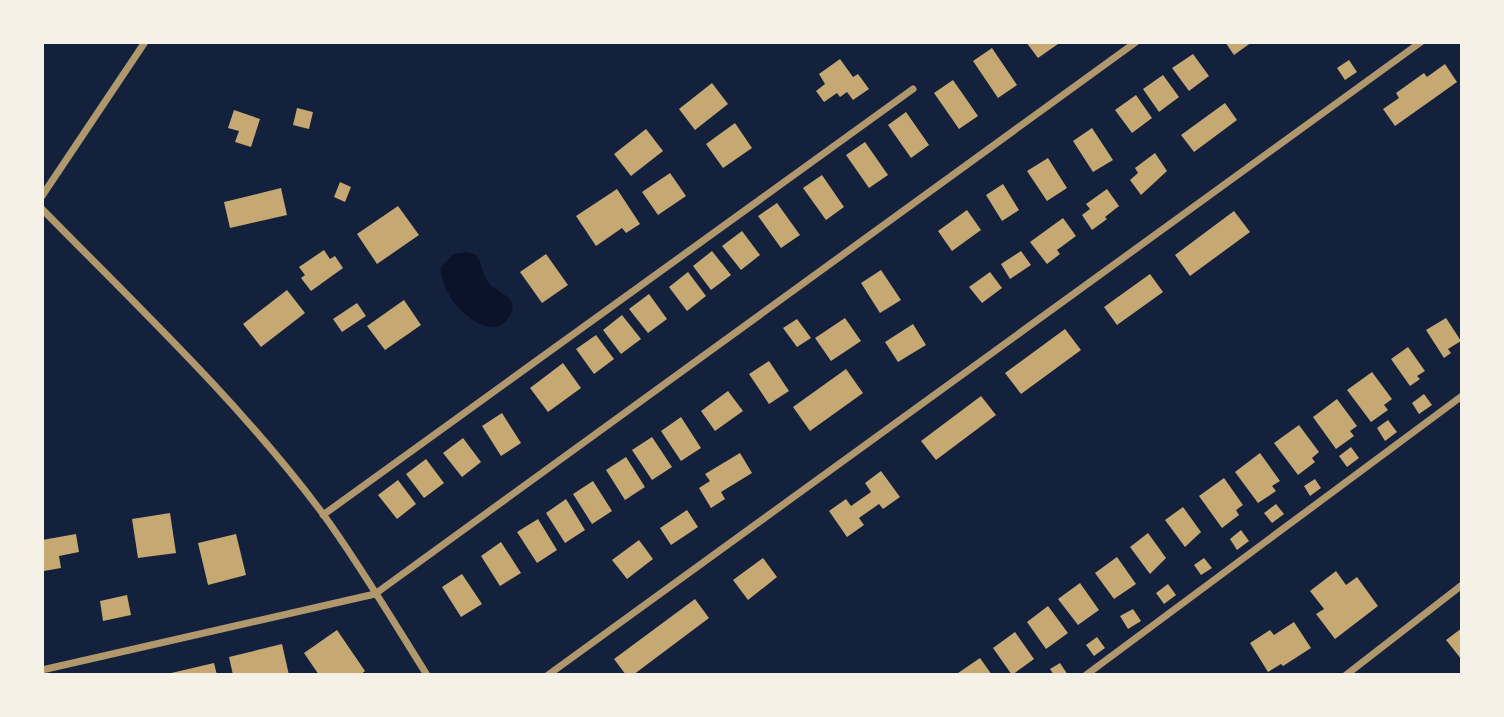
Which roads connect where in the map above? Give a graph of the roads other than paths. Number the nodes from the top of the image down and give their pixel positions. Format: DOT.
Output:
graph roads {
  1 [pos="145,42"];
  2 [pos="1136,42"];
  3 [pos="1421,42"];
  4 [pos="913,89"];
  5 [pos="42,196"];
  6 [pos="42,209"];
  7 [pos="1462,396"];
  8 [pos="323,515"];
  9 [pos="1462,585"];
  10 [pos="375,593"];
  11 [pos="42,670"];
  12 [pos="427,675"];
  13 [pos="548,675"];
  14 [pos="1086,675"];
  15 [pos="1346,675"];
  1 -- 5 [label="street"];
  2 -- 10 [label="street"];
  3 -- 13 [label="street"];
  4 -- 8 [label="street"];
  6 -- 8 [label="street"];
  7 -- 14 [label="street"];
  8 -- 10 [label="street"];
  9 -- 15 [label="street"];
  10 -- 11 [label="street"];
  10 -- 12 [label="street"];
}
